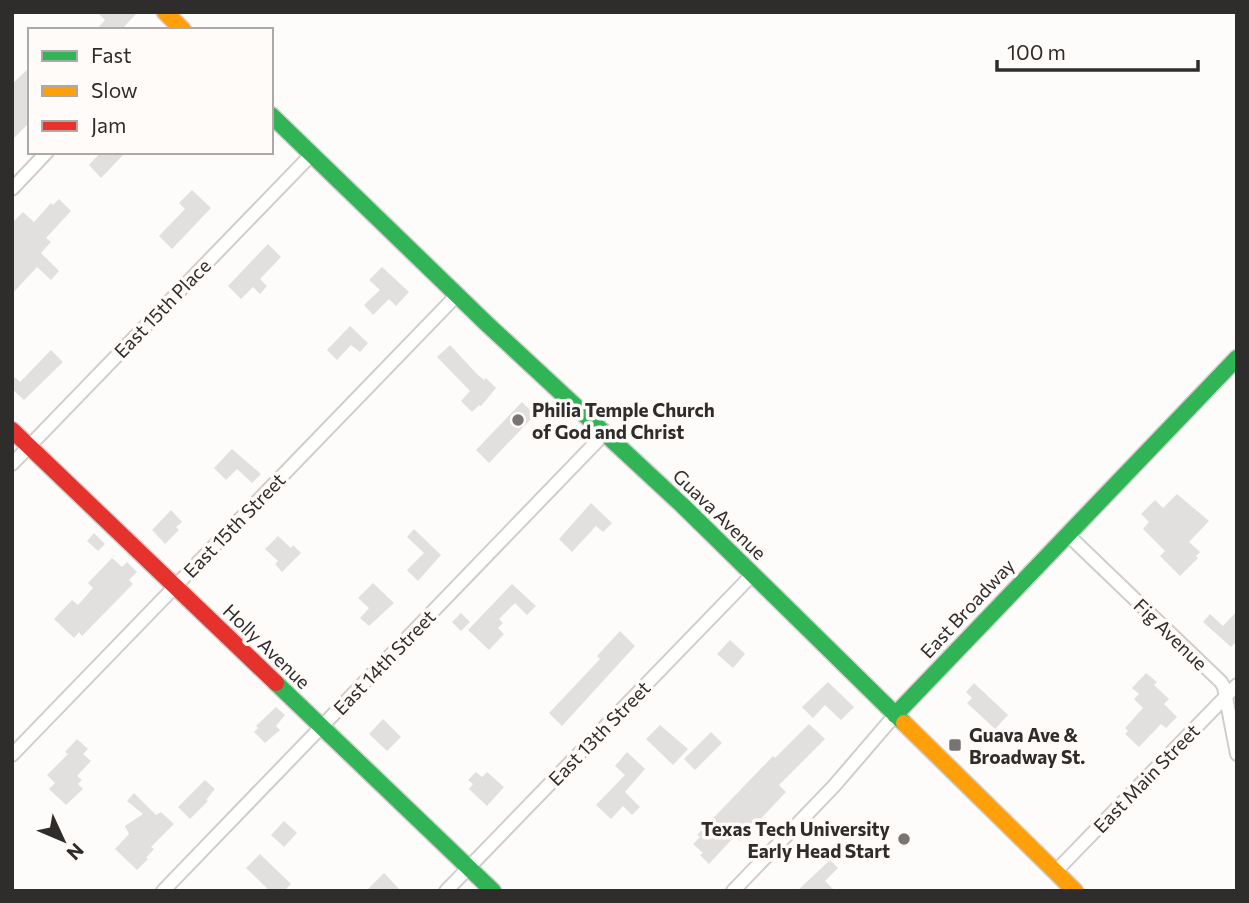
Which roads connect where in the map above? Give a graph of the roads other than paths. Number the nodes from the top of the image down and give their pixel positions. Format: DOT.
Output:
graph roads {
  1 [pos="273,117"];
  2 [pos="312,153"];
  3 [pos="45,154"];
  4 [pos="12,189"];
  5 [pos="457,295"];
  6 [pos="1237,358"];
  7 [pos="12,430"];
  8 [pos="605,433"];
  9 [pos="29,446"];
  10 [pos="12,464"];
  11 [pos="1067,534"];
  12 [pos="752,575"];
  13 [pos="175,587"];
  14 [pos="1237,685"];
  15 [pos="1226,696"];
  16 [pos="895,715"];
  17 [pos="322,727"];
  18 [pos="1237,754"];
  19 [pos="12,755"];
  20 [pos="469,867"];
  21 [pos="1055,872"];
  22 [pos="163,891"];
  23 [pos="446,891"];
  24 [pos="493,891"];
  25 [pos="733,891"];
  26 [pos="1075,891"];
  1 -- 2 [label="street, Guava Avenue"];
  2 -- 5 [label="street, Guava Avenue"];
  2 -- 9 [label="street, East 15th Place"];
  3 -- 4 [label="street"];
  5 -- 8 [label="street, Guava Avenue"];
  5 -- 13 [label="street, East 15th Street"];
  6 -- 11 [label="street, East Broadway"];
  7 -- 9 [label="street, Holly Avenue"];
  8 -- 12 [label="street, Guava Avenue"];
  8 -- 17 [label="street, East 14th Street"];
  9 -- 10 [label="street, East 15th Place"];
  9 -- 13 [label="street, Holly Avenue"];
  11 -- 15 [label="street, Fig Avenue"];
  11 -- 16 [label="street, East Broadway"];
  12 -- 16 [label="street, Guava Avenue"];
  12 -- 20 [label="street, East 13th Street"];
  13 -- 17 [label="street, Holly Avenue"];
  13 -- 19 [label="street, East 15th Street"];
  14 -- 15 [label="street, East Main Street"];
  15 -- 18 [label="street, Fig Avenue"];
  15 -- 21 [label="street, East Main Street"];
  16 -- 21 [label="street, Guava Avenue"];
  16 -- 25 [label="street, East Broadway"];
  17 -- 20 [label="street, Holly Avenue"];
  17 -- 22 [label="street, East 14th Street"];
  20 -- 23 [label="street, East 13th Street"];
  20 -- 24 [label="street, Holly Avenue"];
  21 -- 26 [label="street, Guava Avenue"];
}
